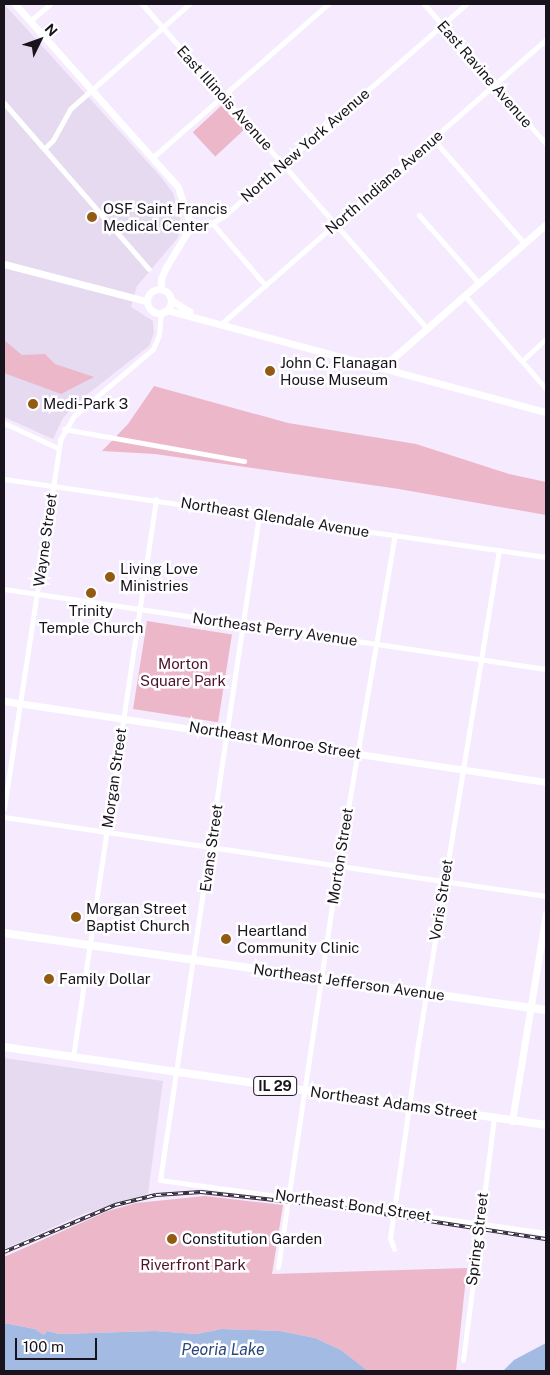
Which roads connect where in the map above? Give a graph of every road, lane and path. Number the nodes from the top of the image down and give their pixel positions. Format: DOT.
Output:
graph roads {
  1 [pos="15,4"];
  2 [pos="50,4"];
  3 [pos="142,4"];
  4 [pos="189,4"];
  5 [pos="328,4"];
  6 [pos="424,4"];
  7 [pos="466,4"];
  8 [pos="30,21"];
  9 [pos="442,25"];
  10 [pos="163,27"];
  11 [pos="546,39"];
  12 [pos="495,85"];
  13 [pos="92,89"];
  14 [pos="223,96"];
  15 [pos="4,103"];
  16 [pos="433,138"];
  17 [pos="546,144"];
  18 [pos="44,149"];
  19 [pos="152,158"];
  20 [pos="284,164"];
  21 [pos="419,214"];
  22 [pos="212,223"];
  23 [pos="336,223"];
  24 [pos="546,224"];
  25 [pos="191,226"];
  26 [pos="524,244"];
  27 [pos="4,264"];
  28 [pos="149,268"];
  29 [pos="480,283"];
  30 [pos="265,284"];
  31 [pos="161,289"];
  32 [pos="464,296"];
  33 [pos="171,300"];
  34 [pos="146,301"];
  35 [pos="164,312"];
  36 [pos="204,319"];
  37 [pos="221,324"];
  38 [pos="427,328"];
  39 [pos="546,339"];
  40 [pos="412,341"];
  41 [pos="522,361"];
  42 [pos="384,366"];
  43 [pos="412,374"];
  44 [pos="546,389"];
  45 [pos="546,412"];
  46 [pos="4,423"];
  47 [pos="64,429"];
  48 [pos="58,448"];
  49 [pos="244,461"];
  50 [pos="4,479"];
  51 [pos="53,485"];
  52 [pos="156,499"];
  53 [pos="259,515"];
  54 [pos="395,535"];
  55 [pos="499,550"];
  56 [pos="546,557"];
  57 [pos="4,589"];
  58 [pos="37,594"];
  59 [pos="138,609"];
  60 [pos="243,625"];
  61 [pos="376,644"];
  62 [pos="481,659"];
  63 [pos="546,669"];
  64 [pos="4,701"];
  65 [pos="19,704"];
  66 [pos="122,718"];
  67 [pos="226,732"];
  68 [pos="357,752"];
  69 [pos="462,769"];
  70 [pos="546,782"];
  71 [pos="4,808"];
  72 [pos="4,817"];
  73 [pos="106,832"];
  74 [pos="211,848"];
  75 [pos="338,867"];
  76 [pos="445,882"];
  77 [pos="546,896"];
  78 [pos="546,914"];
  79 [pos="4,933"];
  80 [pos="90,945"];
  81 [pos="194,960"];
  82 [pos="322,978"];
  83 [pos="426,993"];
  84 [pos="531,1008"];
  85 [pos="546,1010"];
  86 [pos="4,1047"];
  87 [pos="73,1057"];
  88 [pos="178,1072"];
  89 [pos="305,1090"];
  90 [pos="408,1106"];
  91 [pos="494,1118"];
  92 [pos="512,1120"];
  93 [pos="546,1126"];
  94 [pos="160,1180"];
  95 [pos="289,1196"];
  96 [pos="394,1211"];
  97 [pos="478,1224"];
  98 [pos="546,1234"];
  99 [pos="394,1249"];
  100 [pos="278,1266"];
  101 [pos="463,1360"];
  1 -- 8 [label="street"];
  2 -- 8 [label="street"];
  3 -- 10 [label="street, East Illinois Avenue"];
  4 -- 10 [label="street"];
  5 -- 14 [label="street"];
  6 -- 9 [label="street, East Ravine Avenue"];
  7 -- 9 [label="street, North New York Avenue"];
  8 -- 13 [label="street"];
  9 -- 12 [label="street, East Ravine Avenue"];
  9 -- 20 [label="street, North New York Avenue"];
  10 -- 13 [label="street"];
  10 -- 14 [label="street, East Illinois Avenue"];
  11 -- 12 [label="street, North Indiana Avenue"];
  12 -- 16 [label="street, North Indiana Avenue"];
  12 -- 17 [label="street, East Ravine Avenue"];
  13 -- 18 [label="street"];
  13 -- 19 [label="street"];
  14 -- 19 [label="street"];
  14 -- 20 [label="street, East Illinois Avenue"];
  15 -- 18 [label="street"];
  16 -- 23 [label="street, North Indiana Avenue"];
  16 -- 26 [label="street"];
  18 -- 28 [label="street"];
  19 -- 25 [label="street"];
  20 -- 22 [label="street, North New York Avenue"];
  20 -- 23 [label="street, East Illinois Avenue"];
  21 -- 29 [label="street"];
  22 -- 25 [label="street"];
  22 -- 30 [label="street"];
  23 -- 30 [label="street, North Indiana Avenue"];
  23 -- 38 [label="street, East Illinois Avenue"];
  24 -- 26 [label="street"];
  25 -- 31 [label="street"];
  26 -- 29 [label="street"];
  27 -- 34 [label="street"];
  29 -- 32 [label="street"];
  30 -- 37 [label="street, North Indiana Avenue"];
  31 -- 33 [label="street"];
  31 -- 34 [label="street"];
  32 -- 38 [label="street"];
  32 -- 41 [label="street"];
  33 -- 35 [label="street"];
  33 -- 36 [label="street"];
  34 -- 35 [label="street"];
  35 -- 36 [label="street"];
  35 -- 47 [label="street, Wayne Street"];
  36 -- 37 [label="street"];
  37 -- 42 [label="street"];
  38 -- 40 [label="street"];
  39 -- 41 [label="street"];
  40 -- 42 [label="street"];
  40 -- 43 [label="street"];
  41 -- 44 [label="street"];
  42 -- 43 [label="street"];
  43 -- 45 [label="street"];
  46 -- 48 [label="street"];
  47 -- 48 [label="street, Wayne Street"];
  47 -- 49 [label="street"];
  48 -- 51 [label="street, Wayne Street"];
  50 -- 51 [label="street, Northeast Glendale Avenue"];
  51 -- 52 [label="street, Northeast Glendale Avenue"];
  51 -- 58 [label="street, Wayne Street"];
  52 -- 53 [label="street, Northeast Glendale Avenue"];
  52 -- 59 [label="street, Morgan Street"];
  53 -- 54 [label="street, Northeast Glendale Avenue"];
  53 -- 60 [label="street, Evans Street"];
  54 -- 55 [label="street, Northeast Glendale Avenue"];
  54 -- 61 [label="street, Morton Street"];
  55 -- 56 [label="street, Northeast Glendale Avenue"];
  55 -- 62 [label="street, Voris Street"];
  57 -- 58 [label="street, Northeast Perry Avenue"];
  58 -- 59 [label="street, Northeast Perry Avenue"];
  58 -- 65 [label="street, Wayne Street"];
  59 -- 60 [label="street, Northeast Perry Avenue"];
  59 -- 66 [label="street, Morgan Street"];
  60 -- 61 [label="street, Northeast Perry Avenue"];
  60 -- 67 [label="street, Evans Street"];
  61 -- 62 [label="street, Northeast Perry Avenue"];
  61 -- 68 [label="street, Morton Street"];
  62 -- 63 [label="street, Northeast Perry Avenue"];
  62 -- 69 [label="street, Voris Street"];
  64 -- 65 [label="street, Northeast Monroe Street"];
  65 -- 66 [label="street, Northeast Monroe Street"];
  65 -- 71 [label="street, Wayne Street"];
  66 -- 67 [label="street, Northeast Monroe Street"];
  66 -- 73 [label="street, Morgan Street"];
  67 -- 68 [label="street, Northeast Monroe Street"];
  67 -- 74 [label="street, Evans Street"];
  68 -- 69 [label="street, Northeast Monroe Street"];
  68 -- 75 [label="street, Morton Street"];
  69 -- 70 [label="street, Northeast Monroe Street"];
  69 -- 76 [label="street, Voris Street"];
  72 -- 73 [label="street"];
  73 -- 74 [label="street"];
  73 -- 80 [label="street, Morgan Street"];
  74 -- 75 [label="street"];
  74 -- 81 [label="street, Evans Street"];
  75 -- 76 [label="street"];
  75 -- 82 [label="street, Morton Street"];
  76 -- 77 [label="street"];
  76 -- 83 [label="street, Voris Street"];
  78 -- 84 [label="street"];
  79 -- 80 [label="main road, Northeast Jefferson Avenue"];
  80 -- 81 [label="main road, Northeast Jefferson Avenue"];
  80 -- 87 [label="street, Morgan Street"];
  81 -- 82 [label="main road, Northeast Jefferson Avenue"];
  81 -- 88 [label="street, Evans Street"];
  82 -- 83 [label="main road, Northeast Jefferson Avenue"];
  82 -- 89 [label="street, Morton Street"];
  83 -- 84 [label="main road, Northeast Jefferson Avenue"];
  83 -- 90 [label="street, Voris Street"];
  84 -- 85 [label="main road, Northeast Jefferson Avenue"];
  84 -- 92 [label="street"];
  86 -- 87 [label="main road, Northeast Adams Street / IL 29"];
  87 -- 88 [label="main road, Northeast Adams Street / IL 29"];
  88 -- 89 [label="main road, Northeast Adams Street / IL 29"];
  88 -- 94 [label="street, Evans Street"];
  89 -- 90 [label="main road, Northeast Adams Street / IL 29"];
  89 -- 95 [label="street, Morton Street"];
  90 -- 91 [label="main road, Northeast Adams Street / IL 29"];
  90 -- 96 [label="street, Voris Street"];
  91 -- 92 [label="main road, Northeast Adams Street / IL 29"];
  91 -- 97 [label="street, Spring Street"];
  92 -- 93 [label="main road, Northeast Adams Street / IL 29"];
  94 -- 95 [label="street, Northeast Bond Street"];
  95 -- 96 [label="street, Northeast Bond Street"];
  95 -- 100 [label="street, Morton Street"];
  96 -- 97 [label="street, Northeast Bond Street"];
  96 -- 99 [label="street, Voris Street"];
  97 -- 98 [label="street, Northeast Bond Street"];
  97 -- 101 [label="street, Spring Street"];
}
